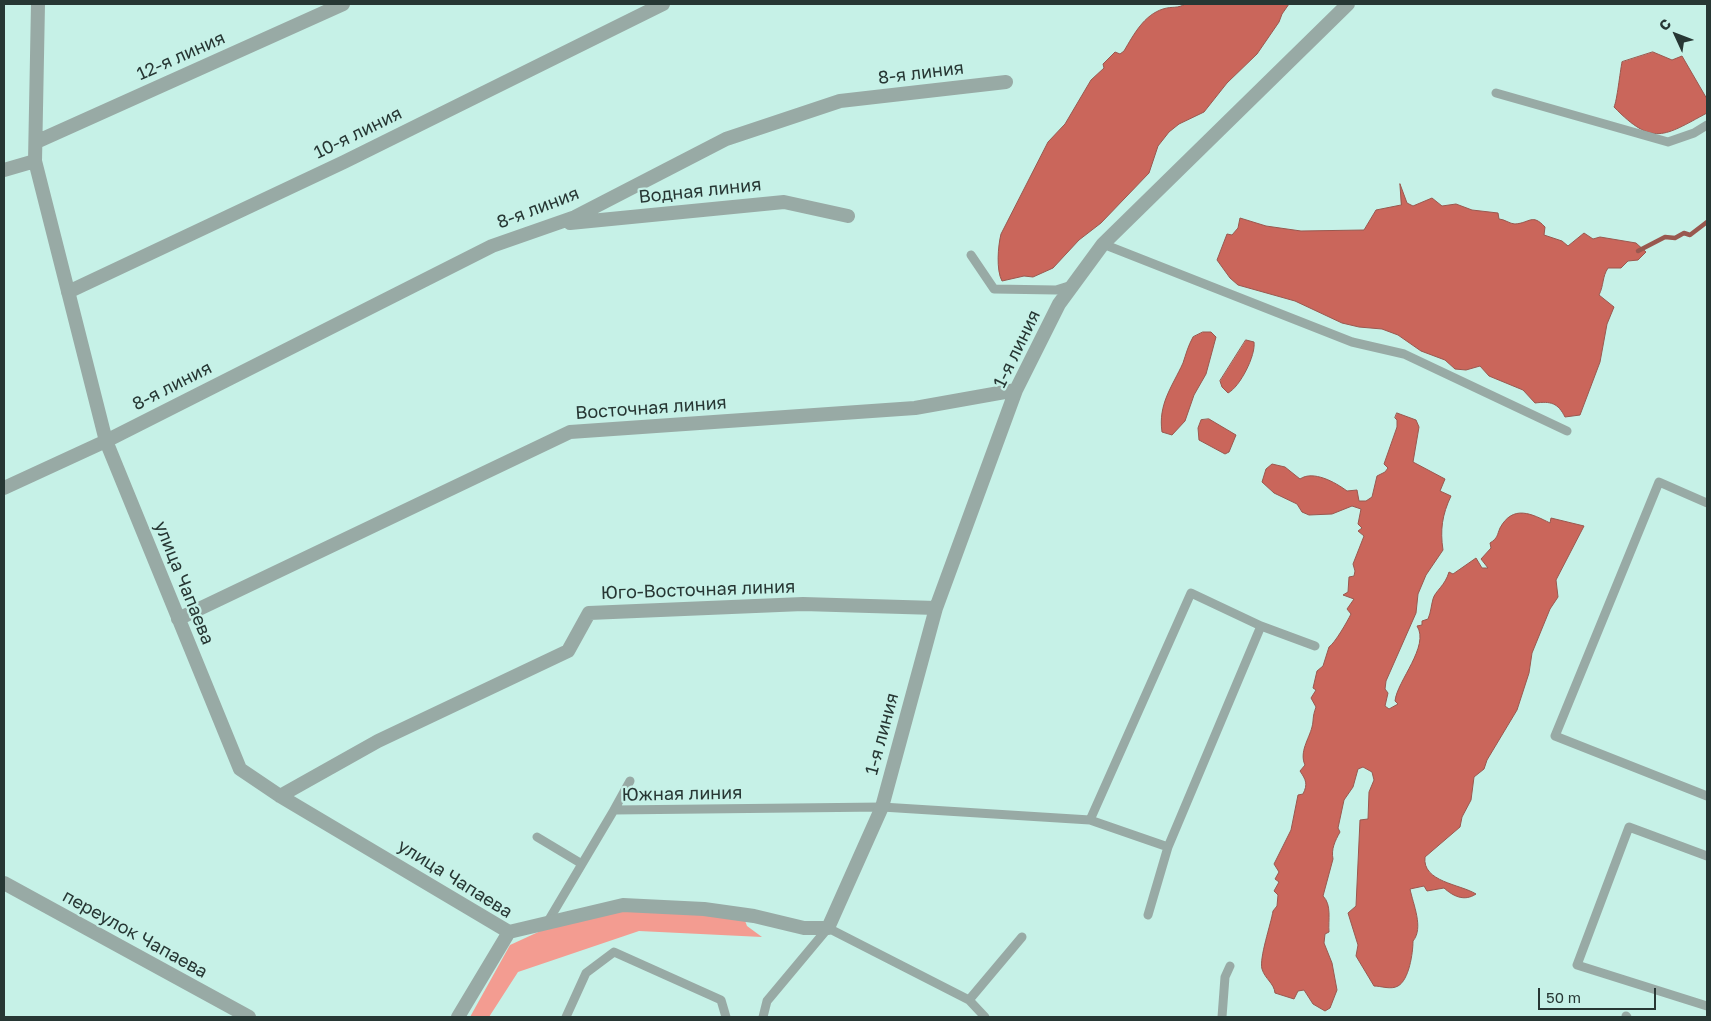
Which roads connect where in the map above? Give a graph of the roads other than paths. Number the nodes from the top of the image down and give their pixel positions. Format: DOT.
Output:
graph roads {
  1 [pos="38,4"];
  2 [pos="343,4"];
  3 [pos="663,4"];
  4 [pos="1348,4"];
  5 [pos="1006,82"];
  6 [pos="1496,94"];
  7 [pos="1707,125"];
  8 [pos="36,142"];
  9 [pos="35,161"];
  10 [pos="4,170"];
  11 [pos="848,216"];
  12 [pos="554,224"];
  13 [pos="1103,244"];
  14 [pos="971,254"];
  15 [pos="1073,285"];
  16 [pos="68,292"];
  17 [pos="1016,390"];
  18 [pos="1567,431"];
  19 [pos="106,441"];
  20 [pos="4,488"];
  21 [pos="1707,503"];
  22 [pos="936,608"];
  23 [pos="178,618"];
  24 [pos="1261,626"];
  25 [pos="1315,646"];
  26 [pos="630,780"];
  27 [pos="280,796"];
  28 [pos="1707,796"];
  29 [pos="882,808"];
  30 [pos="614,810"];
  31 [pos="1090,820"];
  32 [pos="537,837"];
  33 [pos="1168,847"];
  34 [pos="1707,856"];
  35 [pos="582,864"];
  36 [pos="4,883"];
  37 [pos="1148,915"];
  38 [pos="547,923"];
  39 [pos="828,928"];
  40 [pos="508,932"];
  41 [pos="1022,938"];
  42 [pos="1230,966"];
  43 [pos="969,1000"];
  44 [pos="1707,1006"];
  45 [pos="249,1017"];
  46 [pos="458,1017"];
  47 [pos="566,1017"];
  48 [pos="726,1017"];
  49 [pos="763,1017"];
  50 [pos="986,1017"];
  51 [pos="1222,1017"];
  1 -- 8 [label="street, улица Чапаева"];
  2 -- 8 [label="street, 12-я линия"];
  3 -- 16 [label="street, 10-я линия"];
  4 -- 13 [label="street, 1-я линия"];
  5 -- 12 [label="street, 8-я линия"];
  6 -- 7 [label="lane"];
  8 -- 9 [label="street, улица Чапаева"];
  9 -- 10 [label="street"];
  9 -- 16 [label="street, улица Чапаева"];
  11 -- 12 [label="street, Водная линия"];
  12 -- 19 [label="street, 8-я линия"];
  13 -- 15 [label="street, 1-я линия"];
  13 -- 18 [label="lane"];
  14 -- 15 [label="lane"];
  15 -- 17 [label="street, 1-я линия"];
  16 -- 19 [label="street, улица Чапаева"];
  17 -- 22 [label="street, 1-я линия"];
  17 -- 23 [label="street, Восточная линия"];
  19 -- 20 [label="street, 8-я линия"];
  19 -- 23 [label="street, улица Чапаева"];
  21 -- 28 [label="lane"];
  22 -- 27 [label="street, Юго-Восточная линия"];
  22 -- 29 [label="street, 1-я линия"];
  23 -- 27 [label="street, улица Чапаева"];
  24 -- 25 [label="lane"];
  24 -- 31 [label="lane"];
  24 -- 33 [label="lane"];
  26 -- 30 [label="lane"];
  27 -- 40 [label="street, улица Чапаева"];
  29 -- 30 [label="lane, Южная линия"];
  29 -- 31 [label="lane"];
  29 -- 39 [label="street, 1-я линия"];
  30 -- 35 [label="lane, Южная линия"];
  31 -- 33 [label="lane"];
  32 -- 35 [label="lane"];
  33 -- 37 [label="lane"];
  34 -- 44 [label="lane"];
  35 -- 38 [label="lane, Южная линия"];
  36 -- 45 [label="street, переулок Чапаева"];
  38 -- 39 [label="street"];
  38 -- 40 [label="street"];
  39 -- 43 [label="lane"];
  39 -- 49 [label="lane, 1-я линия"];
  40 -- 46 [label="street, улица Чапаева"];
  41 -- 43 [label="lane"];
  42 -- 51 [label="lane"];
  43 -- 50 [label="lane"];
  47 -- 48 [label="lane"];
}
